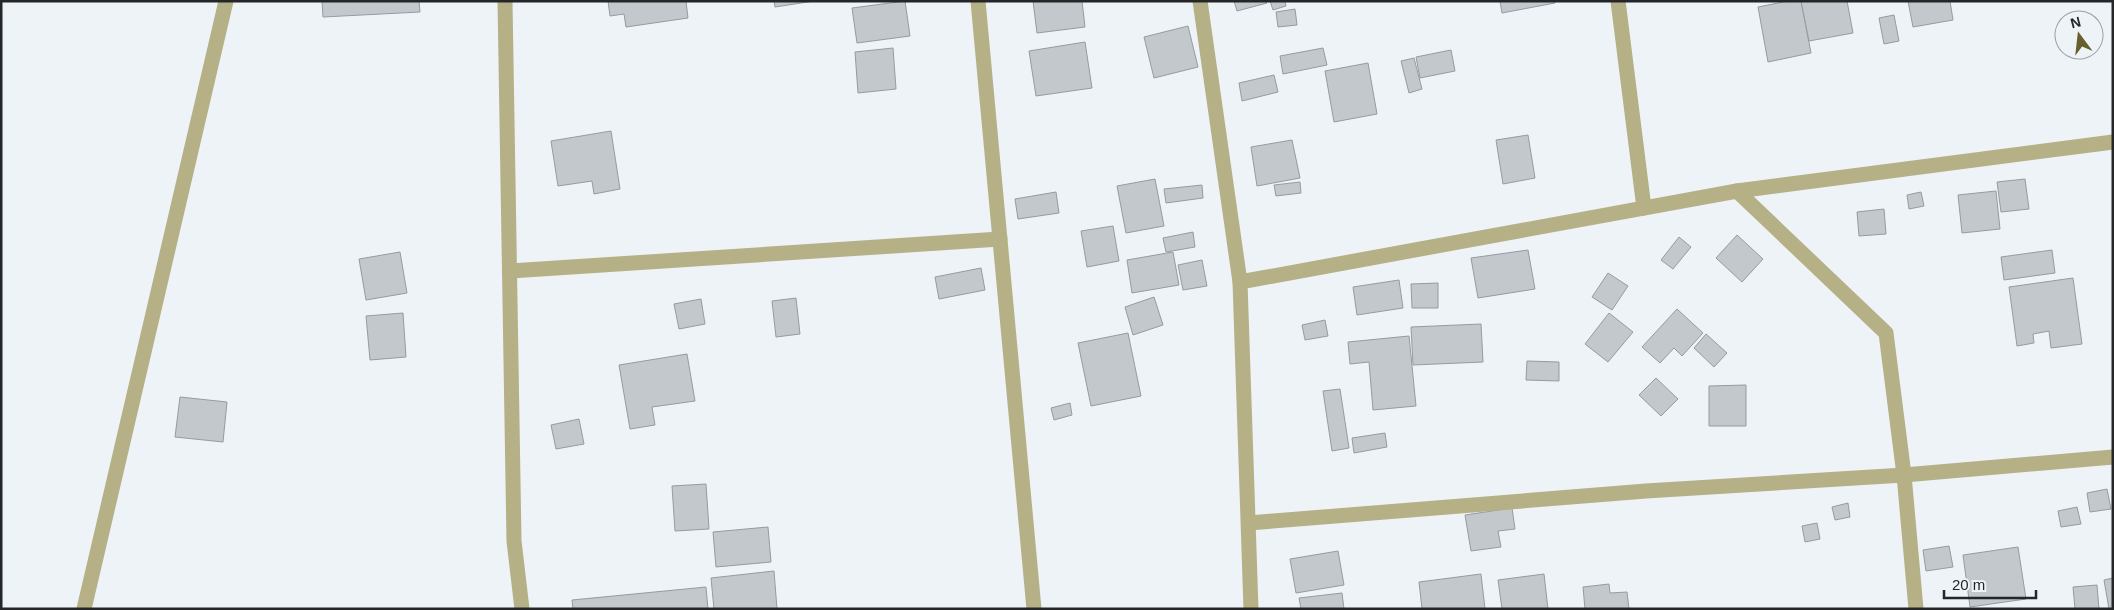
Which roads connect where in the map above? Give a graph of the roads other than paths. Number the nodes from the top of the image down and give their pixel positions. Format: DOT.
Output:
graph roads {
  1 [pos="226,1"];
  2 [pos="505,1"];
  3 [pos="978,1"];
  4 [pos="1200,1"];
  5 [pos="1618,1"];
  6 [pos="2113,142"];
  7 [pos="1737,191"];
  8 [pos="1644,208"];
  9 [pos="1000,239"];
  10 [pos="510,271"];
  11 [pos="1240,282"];
  12 [pos="2113,458"];
  13 [pos="1904,475"];
  14 [pos="1249,523"];
  15 [pos="84,609"];
  16 [pos="522,609"];
  17 [pos="1034,609"];
  18 [pos="1251,609"];
  19 [pos="1916,609"];
  1 -- 15 [label="street"];
  2 -- 10 [label="street"];
  3 -- 9 [label="street"];
  4 -- 11 [label="street"];
  5 -- 8 [label="street"];
  6 -- 7 [label="street"];
  7 -- 8 [label="street"];
  7 -- 13 [label="street"];
  8 -- 11 [label="street"];
  9 -- 10 [label="street"];
  9 -- 17 [label="street"];
  10 -- 16 [label="street"];
  11 -- 14 [label="street"];
  12 -- 13 [label="street"];
  13 -- 14 [label="street"];
  13 -- 19 [label="street"];
  14 -- 18 [label="street"];
}
